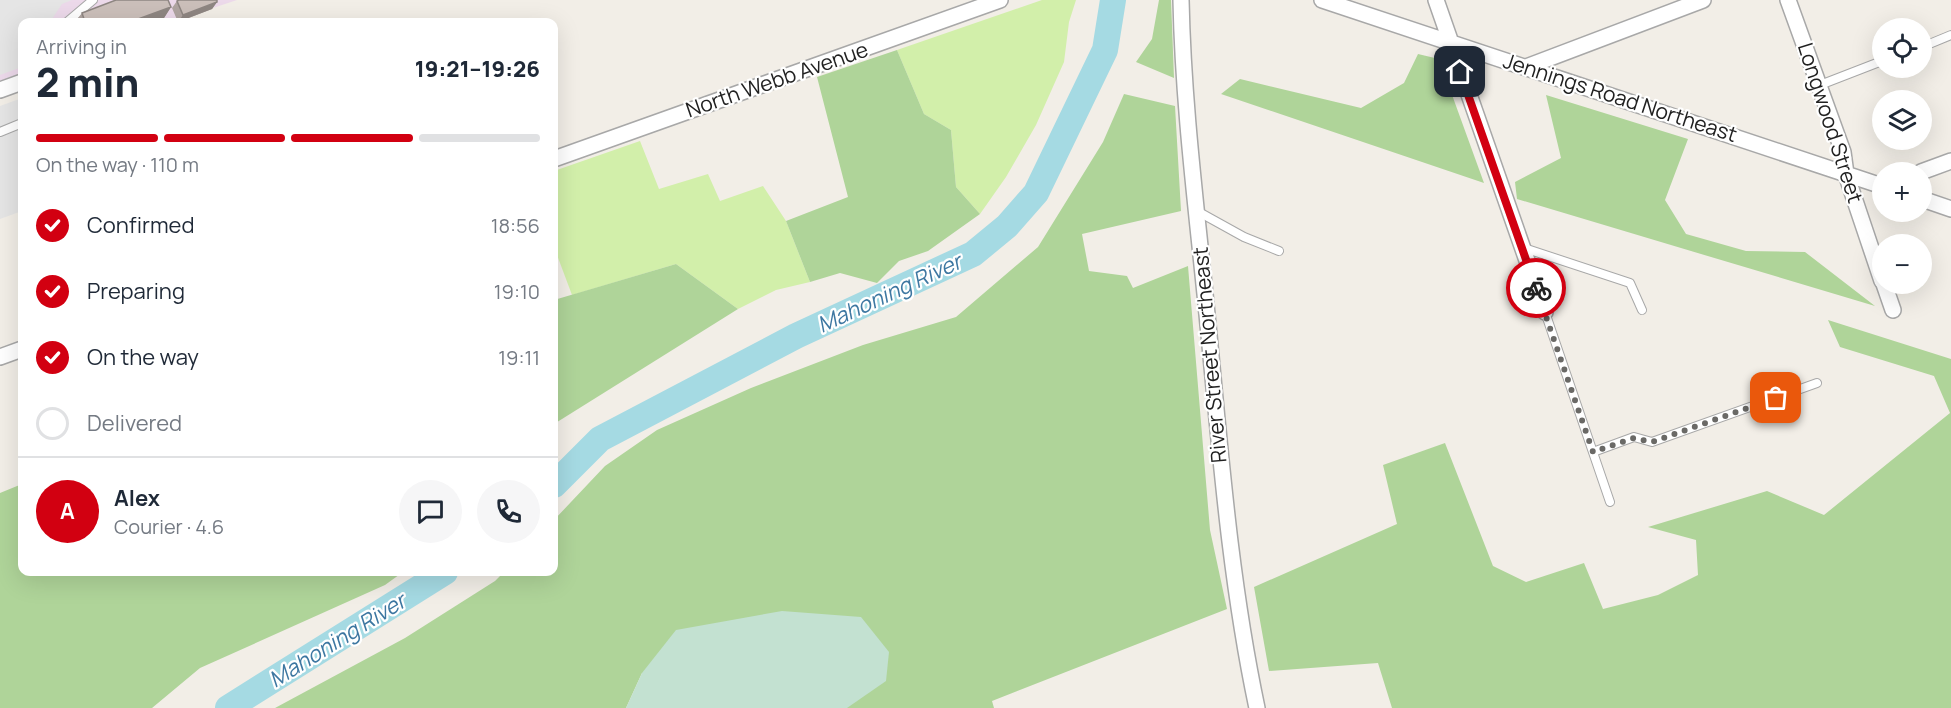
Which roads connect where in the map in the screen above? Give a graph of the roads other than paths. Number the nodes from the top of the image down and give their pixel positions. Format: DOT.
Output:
graph roads {
  1 [pos="93,0"];
  2 [pos="1000,0"];
  3 [pos="1181,0"];
  4 [pos="1322,0"];
  5 [pos="1436,0"];
  6 [pos="1703,0"];
  7 [pos="1788,0"];
  8 [pos="72,18"];
  9 [pos="1951,35"];
  10 [pos="1450,42"];
  11 [pos="1932,42"];
  12 [pos="1872,65"];
  13 [pos="1526,67"];
  14 [pos="18,83"];
  15 [pos="1820,85"];
  16 [pos="0,90"];
  17 [pos="18,125"];
  18 [pos="0,132"];
  19 [pos="558,158"];
  20 [pos="1951,161"];
  21 [pos="1932,168"];
  22 [pos="1846,174"];
  23 [pos="1872,183"];
  24 [pos="1932,202"];
  25 [pos="1951,209"];
  26 [pos="1196,210"];
  27 [pos="1522,247"];
  28 [pos="1279,250"];
  29 [pos="1872,250"];
  30 [pos="1887,294"];
  31 [pos="1642,310"];
  32 [pos="1893,310"];
  33 [pos="1545,312"];
  34 [pos="18,350"];
  35 [pos="0,357"];
  36 [pos="1817,383"];
  37 [pos="1593,452"];
  38 [pos="1610,502"];
  39 [pos="1257,708"];
  1 -- 8 [label="lane"];
  2 -- 19 [label="street, North Webb Avenue"];
  3 -- 26 [label="street, River Street Northeast"];
  4 -- 10 [label="street, Jennings Road Northeast"];
  5 -- 10 [label="street"];
  6 -- 13 [label="street"];
  7 -- 15 [label="street, Longwood Street"];
  9 -- 11 [label="lane"];
  10 -- 13 [label="street, Jennings Road Northeast"];
  10 -- 27 [label="street"];
  12 -- 15 [label="lane"];
  13 -- 22 [label="street, Jennings Road Northeast"];
  14 -- 16 [label="street"];
  15 -- 22 [label="street, Longwood Street"];
  17 -- 18 [label="lane"];
  20 -- 21 [label="street"];
  22 -- 23 [label="street, Jennings Road Northeast"];
  22 -- 29 [label="street, Longwood Street"];
  24 -- 25 [label="street"];
  26 -- 28 [label="lane"];
  26 -- 39 [label="street, River Street Northeast"];
  27 -- 31 [label="lane"];
  27 -- 33 [label="street"];
  30 -- 32 [label="street, Longwood Street"];
  33 -- 37 [label="lane"];
  34 -- 35 [label="street"];
  36 -- 37 [label="lane"];
  37 -- 38 [label="lane"];
}
